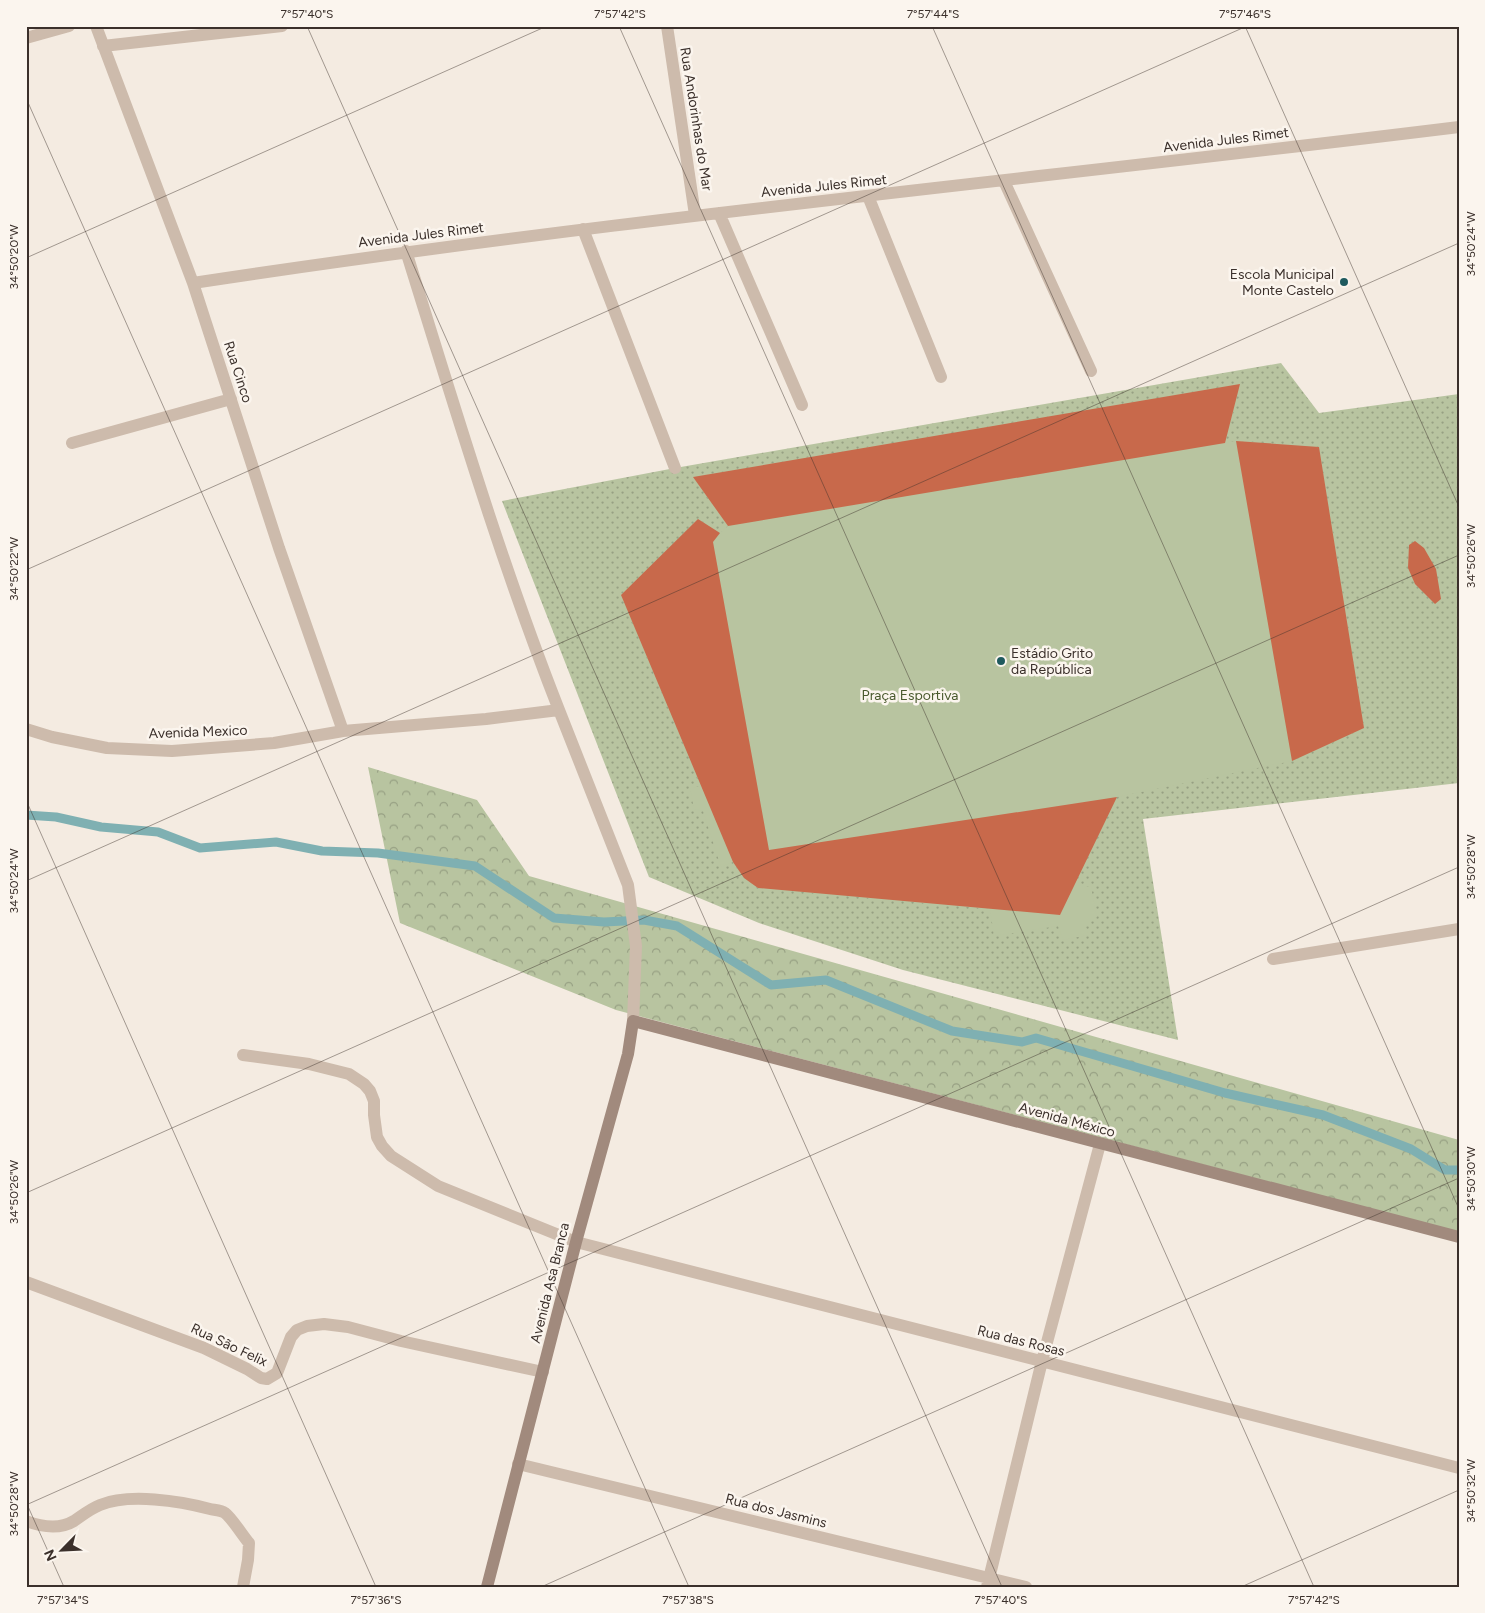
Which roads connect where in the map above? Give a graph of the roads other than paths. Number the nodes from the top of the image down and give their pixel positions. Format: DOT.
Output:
graph roads {
  1 [pos="69,26"];
  2 [pos="96,26"];
  3 [pos="282,26"];
  4 [pos="667,26"];
  5 [pos="26,38"];
  6 [pos="103,46"];
  7 [pos="1459,127"];
  8 [pos="1004,181"];
  9 [pos="868,196"];
  10 [pos="719,213"];
  11 [pos="695,215"];
  12 [pos="583,229"];
  13 [pos="406,251"];
  14 [pos="193,283"];
  15 [pos="1091,372"];
  16 [pos="941,377"];
  17 [pos="231,399"];
  18 [pos="802,405"];
  19 [pos="72,444"];
  20 [pos="674,468"];
  21 [pos="559,710"];
  22 [pos="26,729"];
  23 [pos="343,731"];
  24 [pos="1459,929"];
  25 [pos="1273,959"];
  26 [pos="633,1021"];
  27 [pos="243,1055"];
  28 [pos="1100,1144"];
  29 [pos="1459,1237"];
  30 [pos="576,1242"];
  31 [pos="26,1282"];
  32 [pos="1042,1361"];
  33 [pos="543,1372"];
  34 [pos="518,1464"];
  35 [pos="1459,1468"];
  36 [pos="26,1521"];
  37 [pos="988,1582"];
  38 [pos="242,1587"];
  39 [pos="487,1587"];
  40 [pos="1026,1587"];
  1 -- 5 [label="street"];
  2 -- 6 [label="street, Rua Cinco"];
  3 -- 6 [label="street"];
  4 -- 11 [label="street, Rua Andorinhas do Mar"];
  6 -- 14 [label="street, Rua Cinco"];
  7 -- 8 [label="street, Avenida Jules Rimet"];
  8 -- 9 [label="street, Avenida Jules Rimet"];
  8 -- 15 [label="street"];
  9 -- 10 [label="street, Avenida Jules Rimet"];
  9 -- 16 [label="street"];
  10 -- 11 [label="street, Avenida Jules Rimet"];
  10 -- 18 [label="street"];
  11 -- 12 [label="street, Avenida Jules Rimet"];
  12 -- 13 [label="street, Avenida Jules Rimet"];
  12 -- 20 [label="street"];
  13 -- 14 [label="street, Avenida Jules Rimet"];
  13 -- 21 [label="street"];
  14 -- 17 [label="street, Rua Cinco"];
  17 -- 19 [label="street"];
  17 -- 23 [label="street, Rua Cinco"];
  21 -- 23 [label="street, Avenida Mexico"];
  21 -- 26 [label="street"];
  22 -- 23 [label="street, Avenida Mexico"];
  24 -- 25 [label="street"];
  26 -- 28 [label="street, Avenida México"];
  26 -- 30 [label="street, Avenida Asa Branca"];
  27 -- 30 [label="street, Rua das Rosas"];
  28 -- 29 [label="street, Avenida México"];
  28 -- 32 [label="street"];
  30 -- 32 [label="street, Rua das Rosas"];
  30 -- 33 [label="street, Avenida Asa Branca"];
  31 -- 33 [label="street, Rua São Felix"];
  32 -- 35 [label="street, Rua das Rosas"];
  32 -- 37 [label="street"];
  33 -- 34 [label="street, Avenida Asa Branca"];
  34 -- 37 [label="street, Rua dos Jasmins"];
  34 -- 39 [label="street, Avenida Asa Branca"];
  36 -- 38 [label="street"];
  37 -- 40 [label="street, Rua dos Jasmins"];
}
